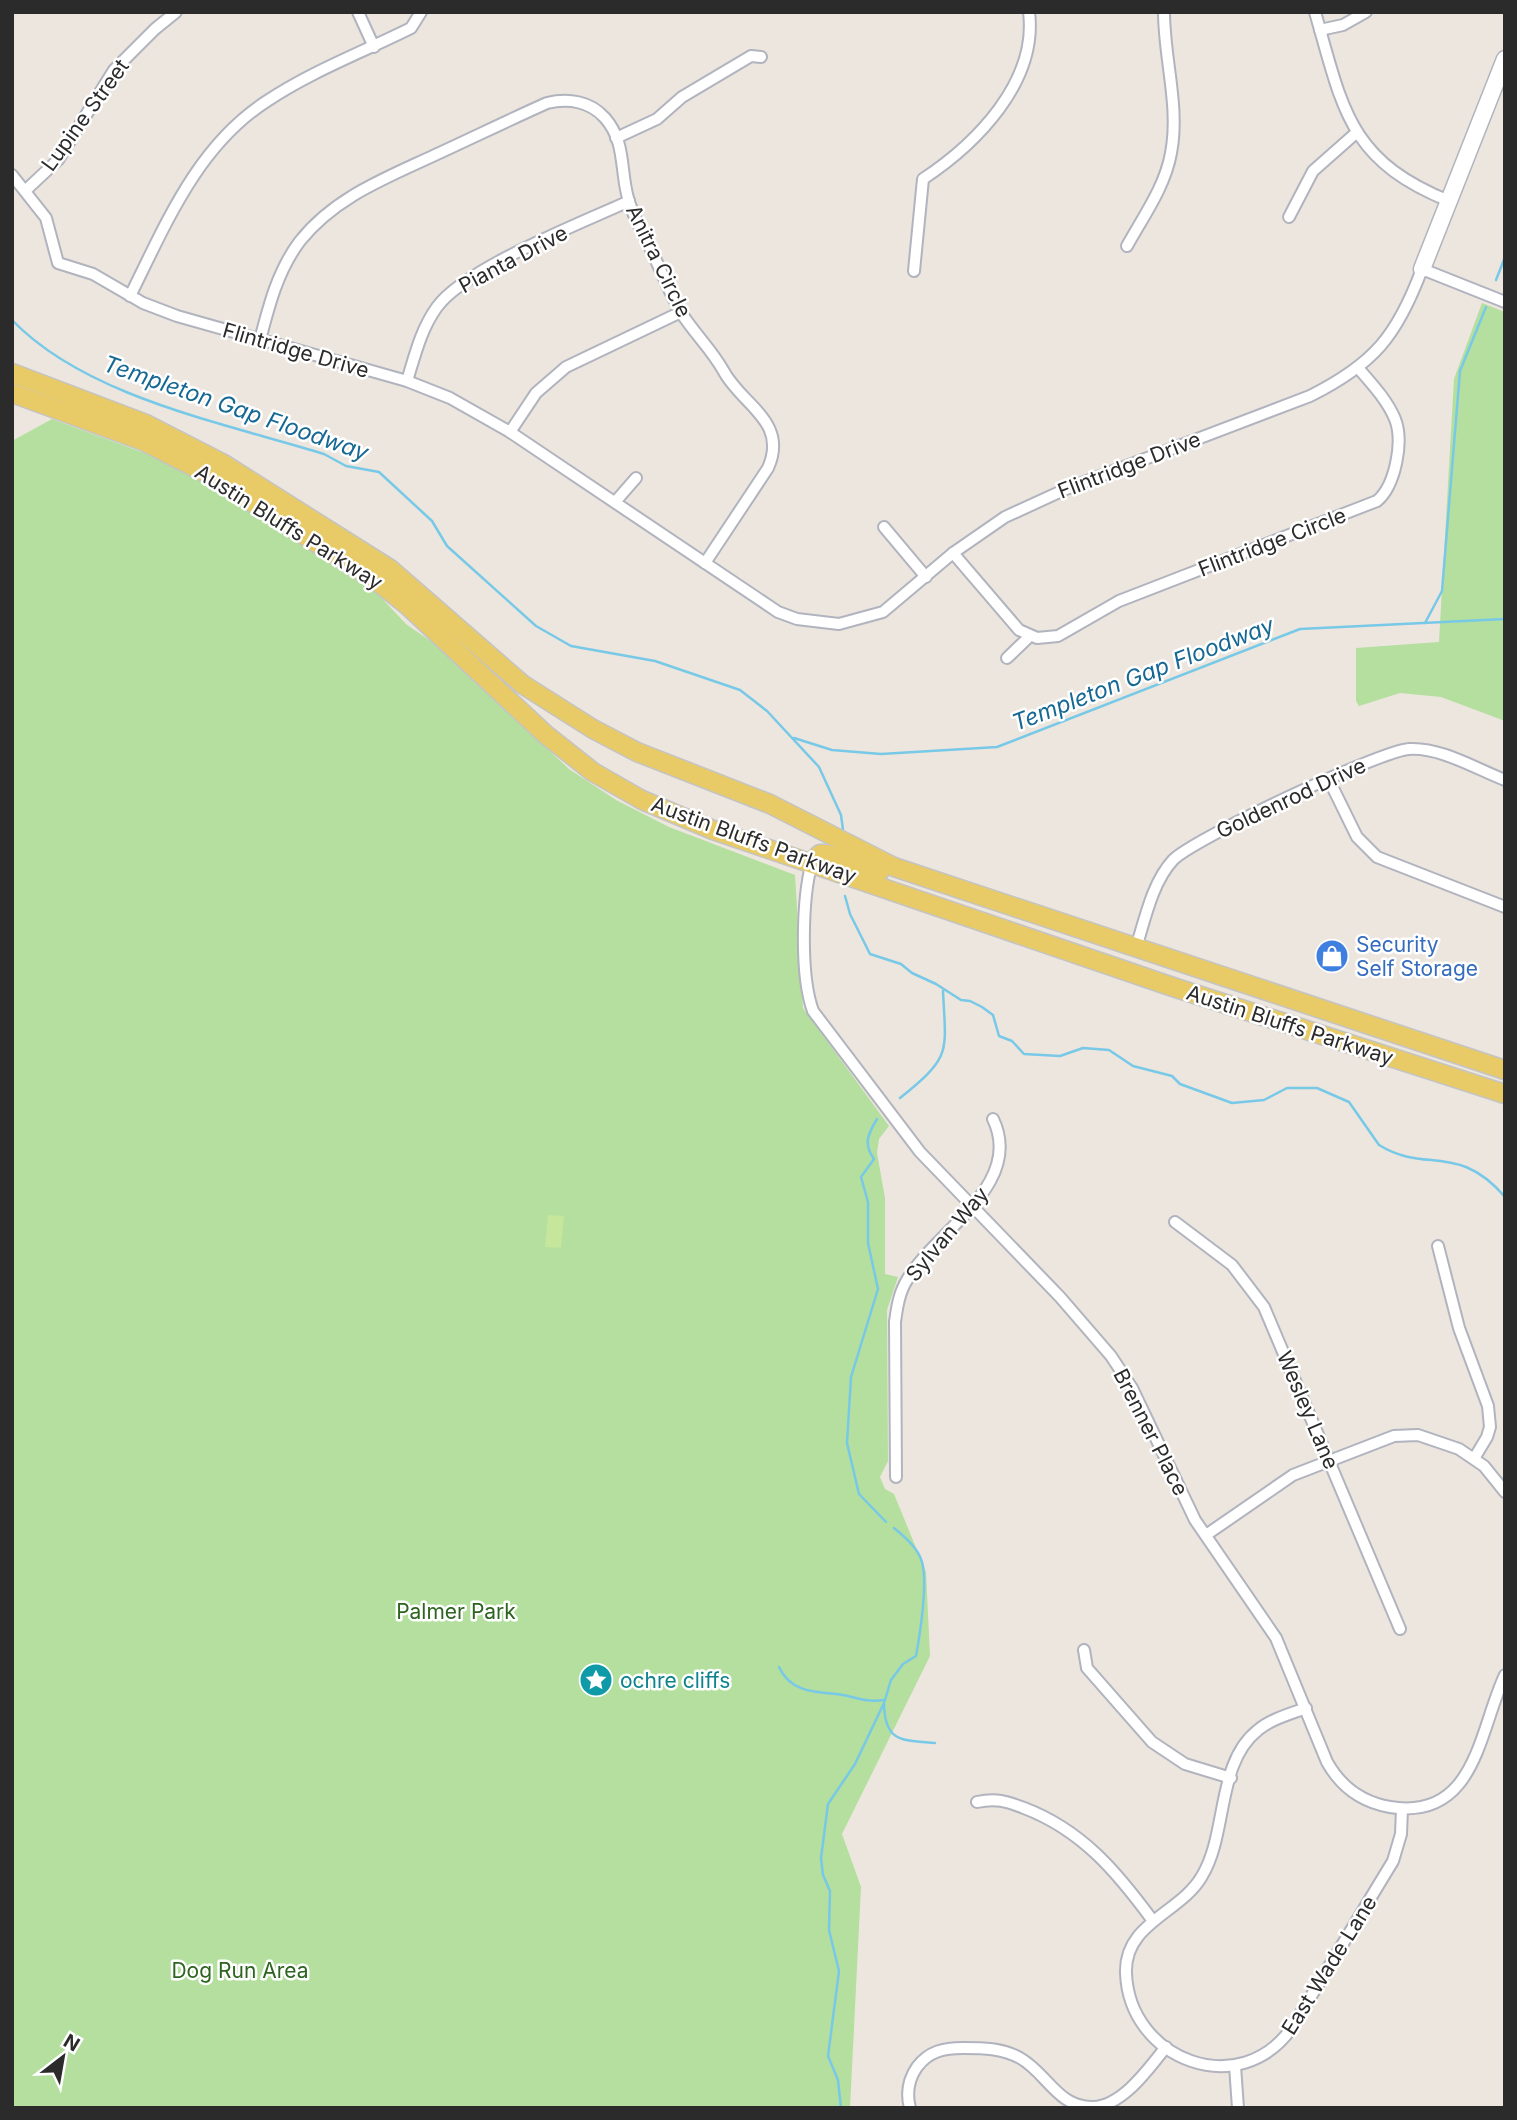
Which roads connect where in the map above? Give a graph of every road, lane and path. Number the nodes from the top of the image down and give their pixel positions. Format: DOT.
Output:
graph roads {
  1 [pos="176,12"];
  2 [pos="358,12"];
  3 [pos="421,12"];
  4 [pos="1029,12"];
  5 [pos="1164,12"];
  6 [pos="1315,12"];
  7 [pos="1366,12"];
  8 [pos="1320,30"];
  9 [pos="374,47"];
  10 [pos="761,57"];
  11 [pos="1505,59"];
  12 [pos="1356,133"];
  13 [pos="616,138"];
  14 [pos="12,176"];
  15 [pos="26,190"];
  16 [pos="629,201"];
  17 [pos="1449,201"];
  18 [pos="1289,217"];
  19 [pos="1127,246"];
  20 [pos="1422,269"];
  21 [pos="914,271"];
  22 [pos="130,296"];
  23 [pos="1505,302"];
  24 [pos="681,313"];
  25 [pos="260,340"];
  26 [pos="1359,369"];
  27 [pos="12,373"];
  28 [pos="407,381"];
  29 [pos="12,393"];
  30 [pos="510,432"];
  31 [pos="636,478"];
  32 [pos="615,502"];
  33 [pos="884,527"];
  34 [pos="953,553"];
  35 [pos="705,563"];
  36 [pos="926,577"];
  37 [pos="1029,637"];
  38 [pos="1007,658"];
  39 [pos="1329,780"];
  40 [pos="1505,780"];
  41 [pos="812,862"];
  42 [pos="894,867"];
  43 [pos="1505,907"];
  44 [pos="1136,948"];
  45 [pos="1505,1070"];
  46 [pos="1505,1094"];
  47 [pos="993,1119"];
  48 [pos="971,1206"];
  49 [pos="1175,1222"];
  50 [pos="1438,1246"];
  51 [pos="1475,1457"];
  52 [pos="1328,1461"];
  53 [pos="896,1477"];
  54 [pos="1505,1492"];
  55 [pos="1206,1535"];
  56 [pos="1401,1629"];
  57 [pos="1084,1650"];
  58 [pos="1505,1675"];
  59 [pos="1306,1708"];
  60 [pos="1231,1778"];
  61 [pos="977,1802"];
  62 [pos="1402,1809"];
  63 [pos="1153,1921"];
  64 [pos="1166,2048"];
  65 [pos="1235,2066"];
  66 [pos="910,2108"];
  67 [pos="1238,2108"];
  1 -- 15 [label="street, Lupine Street"];
  2 -- 9 [label="street"];
  3 -- 9 [label="street"];
  4 -- 21 [label="street"];
  5 -- 19 [label="street"];
  6 -- 8 [label="street"];
  7 -- 8 [label="street"];
  8 -- 12 [label="street"];
  9 -- 22 [label="street"];
  10 -- 13 [label="street"];
  11 -- 17 [label="street, Flintridge Drive"];
  12 -- 17 [label="street"];
  12 -- 18 [label="street"];
  13 -- 16 [label="street, Anitra Circle"];
  13 -- 25 [label="street, Anitra Circle"];
  14 -- 15 [label="street, Flintridge Drive"];
  15 -- 22 [label="street, Flintridge Drive"];
  16 -- 24 [label="street, Anitra Circle"];
  16 -- 28 [label="street, Pianta Drive"];
  17 -- 20 [label="street, Flintridge Drive"];
  20 -- 23 [label="street"];
  20 -- 26 [label="street, Flintridge Drive"];
  22 -- 25 [label="street, Flintridge Drive"];
  24 -- 30 [label="street"];
  24 -- 35 [label="street, Anitra Circle"];
  25 -- 28 [label="street, Flintridge Drive"];
  26 -- 34 [label="street, Flintridge Drive"];
  26 -- 37 [label="street, Flintridge Circle"];
  27 -- 42 [label="main road, Austin Bluffs Parkway"];
  28 -- 30 [label="street, Flintridge Drive"];
  29 -- 41 [label="main road, Austin Bluffs Parkway"];
  30 -- 32 [label="street, Flintridge Drive"];
  31 -- 32 [label="street"];
  32 -- 35 [label="street, Flintridge Drive"];
  33 -- 36 [label="street"];
  34 -- 36 [label="street, Flintridge Drive"];
  34 -- 37 [label="street"];
  35 -- 36 [label="street, Flintridge Drive"];
  37 -- 38 [label="street"];
  39 -- 40 [label="street, Goldenrod Drive"];
  39 -- 43 [label="street"];
  39 -- 44 [label="street, Goldenrod Drive"];
  41 -- 42 [label="main road"];
  41 -- 46 [label="main road, Austin Bluffs Parkway"];
  41 -- 48 [label="street, Brenner Place"];
  42 -- 44 [label="main road, Austin Bluffs Parkway"];
  44 -- 45 [label="main road, Austin Bluffs Parkway"];
  47 -- 48 [label="street, Sylvan Way"];
  48 -- 53 [label="street, Sylvan Way"];
  48 -- 55 [label="street, Brenner Place"];
  49 -- 52 [label="street, Wesley Lane"];
  50 -- 51 [label="street"];
  51 -- 52 [label="street"];
  51 -- 54 [label="street"];
  52 -- 55 [label="street"];
  52 -- 56 [label="street, Wesley Lane"];
  55 -- 59 [label="street, Brenner Place"];
  57 -- 60 [label="street"];
  58 -- 62 [label="street, Brenner Place"];
  59 -- 60 [label="street"];
  59 -- 62 [label="street, Brenner Place"];
  60 -- 63 [label="street"];
  61 -- 63 [label="street"];
  62 -- 65 [label="street, East Wade Lane"];
  63 -- 64 [label="street"];
  64 -- 65 [label="street, East Wade Lane"];
  64 -- 66 [label="street"];
  65 -- 67 [label="street"];
}
